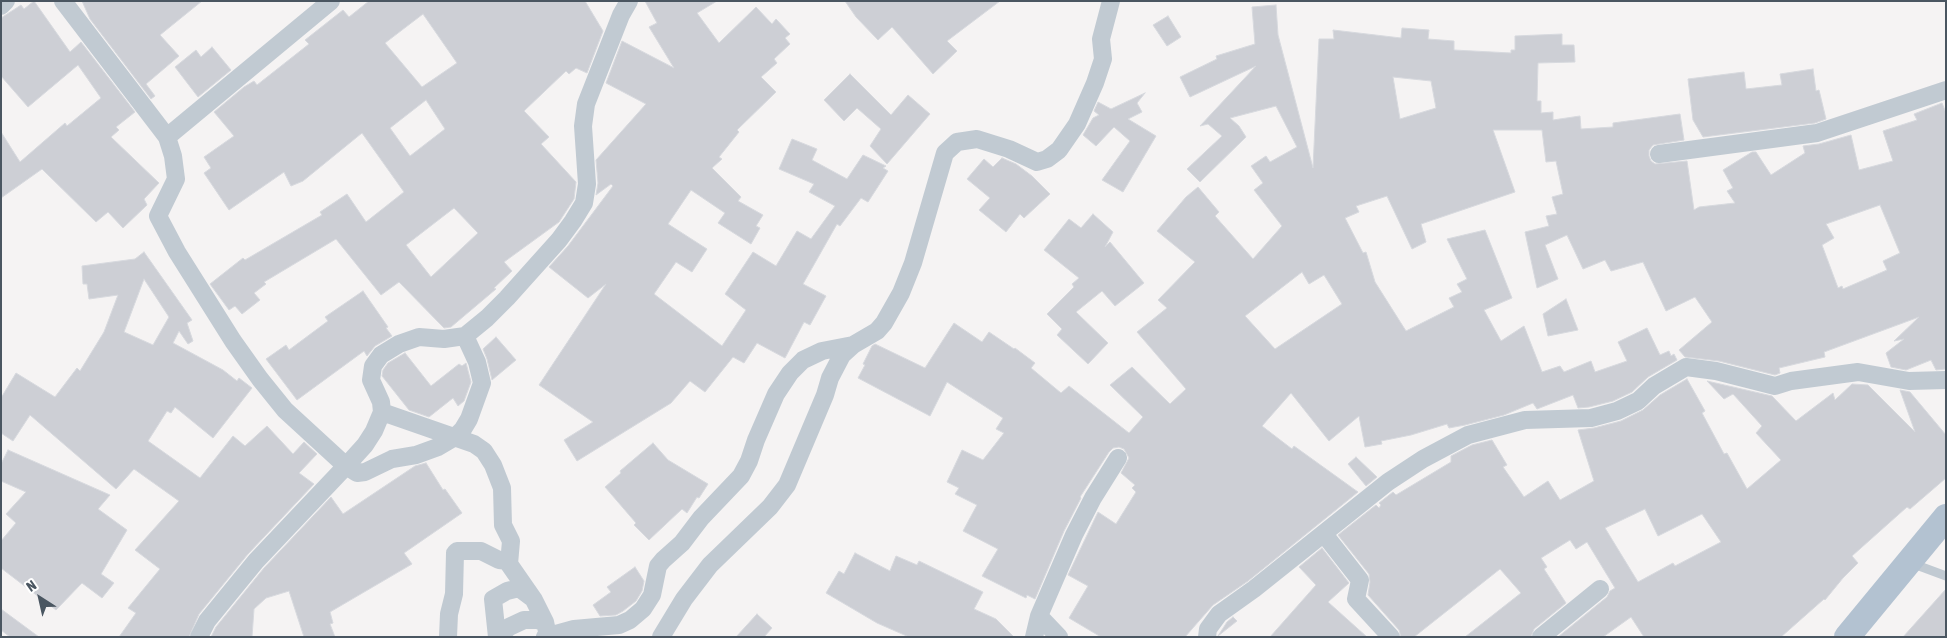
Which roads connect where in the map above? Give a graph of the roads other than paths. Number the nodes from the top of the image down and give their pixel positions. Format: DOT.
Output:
graph roads {
  1 [pos="6,1"];
  2 [pos="63,1"];
  3 [pos="331,1"];
  4 [pos="629,1"];
  5 [pos="1111,1"];
  6 [pos="1,6"];
  7 [pos="1946,90"];
  8 [pos="167,137"];
  9 [pos="1659,154"];
  10 [pos="465,336"];
  11 [pos="853,344"];
  12 [pos="1946,380"];
  13 [pos="382,412"];
  14 [pos="455,437"];
  15 [pos="1118,458"];
  16 [pos="346,466"];
  17 [pos="1946,517"];
  18 [pos="1324,534"];
  19 [pos="508,560"];
  20 [pos="1909,562"];
  21 [pos="1946,576"];
  22 [pos="1600,589"];
  23 [pos="534,600"];
  24 [pos="1039,616"];
  25 [pos="546,632"];
  26 [pos="199,637"];
  27 [pos="448,637"];
  28 [pos="498,637"];
  29 [pos="661,637"];
  30 [pos="1034,637"];
  31 [pos="1059,637"];
  32 [pos="1207,637"];
  33 [pos="1392,637"];
  34 [pos="1541,637"];
  35 [pos="1847,637"];
  1 -- 6 [label="street"];
  2 -- 8 [label="street"];
  3 -- 8 [label="street"];
  4 -- 10 [label="street"];
  5 -- 11 [label="street"];
  7 -- 9 [label="street"];
  8 -- 16 [label="street"];
  10 -- 13 [label="street"];
  10 -- 14 [label="street"];
  11 -- 25 [label="street"];
  11 -- 29 [label="street"];
  12 -- 18 [label="street"];
  13 -- 14 [label="street"];
  13 -- 16 [label="street"];
  14 -- 16 [label="street"];
  14 -- 19 [label="street"];
  15 -- 24 [label="street"];
  16 -- 26 [label="street"];
  17 -- 20 [label="main road"];
  18 -- 32 [label="street"];
  18 -- 33 [label="street"];
  19 -- 23 [label="street"];
  19 -- 27 [label="street"];
  20 -- 21 [label="lane"];
  20 -- 35 [label="main road"];
  22 -- 34 [label="street"];
  23 -- 25 [label="street"];
  23 -- 28 [label="street"];
  24 -- 30 [label="street"];
  24 -- 31 [label="street"];
  25 -- 28 [label="street"];
}
